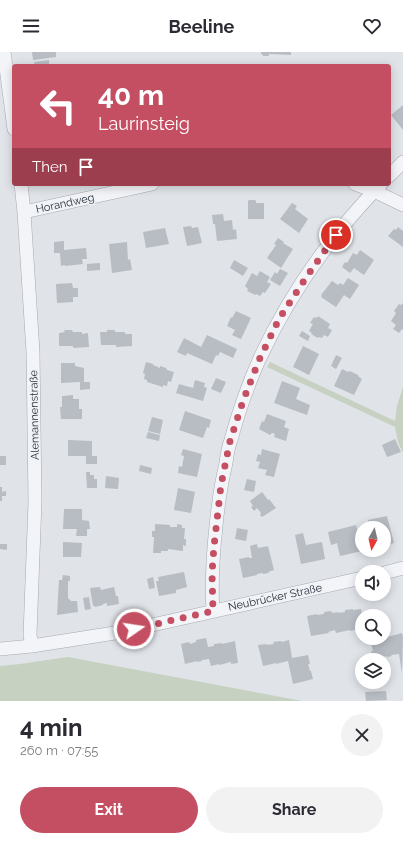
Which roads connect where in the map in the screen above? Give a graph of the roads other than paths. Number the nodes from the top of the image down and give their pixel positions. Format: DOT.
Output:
graph roads {
  1 [pos="4,52"];
  2 [pos="12,114"];
  3 [pos="403,162"];
  4 [pos="391,174"];
  5 [pos="21,186"];
  6 [pos="143,186"];
  7 [pos="366,186"];
  8 [pos="378,188"];
  9 [pos="403,205"];
  10 [pos="24,212"];
  11 [pos="403,568"];
  12 [pos="391,571"];
  13 [pos="355,580"];
  14 [pos="213,611"];
  15 [pos="32,646"];
  16 [pos="0,649"];
  1 -- 2 [label="street"];
  3 -- 4 [label="street"];
  5 -- 10 [label="street, Alemannenstraße"];
  6 -- 10 [label="street, Horandweg"];
  7 -- 8 [label="street"];
  8 -- 9 [label="street"];
  8 -- 14 [label="street"];
  10 -- 15 [label="street, Alemannenstraße"];
  11 -- 12 [label="street"];
  13 -- 14 [label="street, Neubrücker Straße"];
  14 -- 15 [label="street, Neubrücker Straße"];
  15 -- 16 [label="street, Neubrücker Straße"];
}
